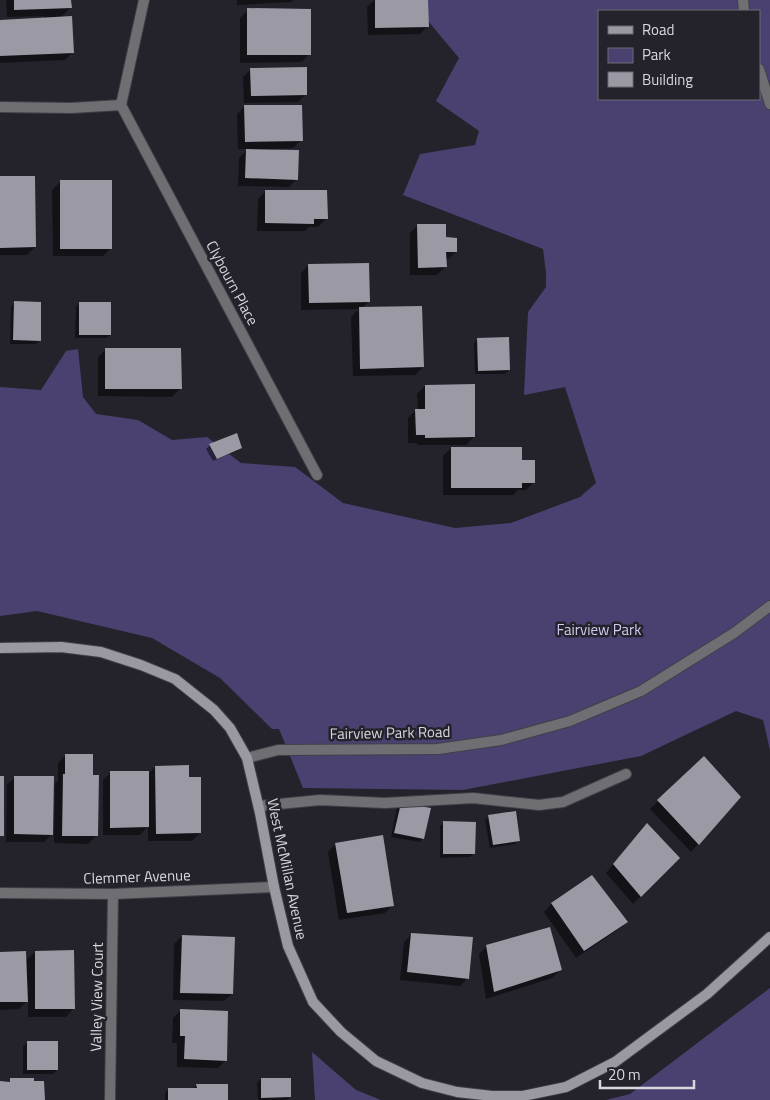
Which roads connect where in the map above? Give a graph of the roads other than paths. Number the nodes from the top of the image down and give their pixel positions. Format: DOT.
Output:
graph roads {
  1 [pos="144,0"];
  2 [pos="760,72"];
  3 [pos="770,104"];
  4 [pos="122,105"];
  5 [pos="0,107"];
  6 [pos="317,475"];
  7 [pos="770,606"];
  8 [pos="0,648"];
  9 [pos="247,758"];
  10 [pos="626,774"];
  11 [pos="259,806"];
  12 [pos="274,887"];
  13 [pos="0,893"];
  14 [pos="113,894"];
  15 [pos="770,937"];
  16 [pos="110,1100"];
  1 -- 4 [label="street"];
  2 -- 3 [label="street"];
  4 -- 5 [label="street"];
  4 -- 6 [label="street, Clybourn Place"];
  7 -- 9 [label="street, Fairview Park Road"];
  8 -- 9 [label="main road, West McMillan Avenue"];
  9 -- 11 [label="main road, West McMillan Avenue"];
  10 -- 11 [label="street"];
  11 -- 12 [label="main road, West McMillan Avenue"];
  12 -- 14 [label="street, Clemmer Avenue"];
  12 -- 15 [label="main road, West McMillan Avenue"];
  13 -- 14 [label="street, Clemmer Avenue"];
  14 -- 16 [label="street, Valley View Court"];
}
